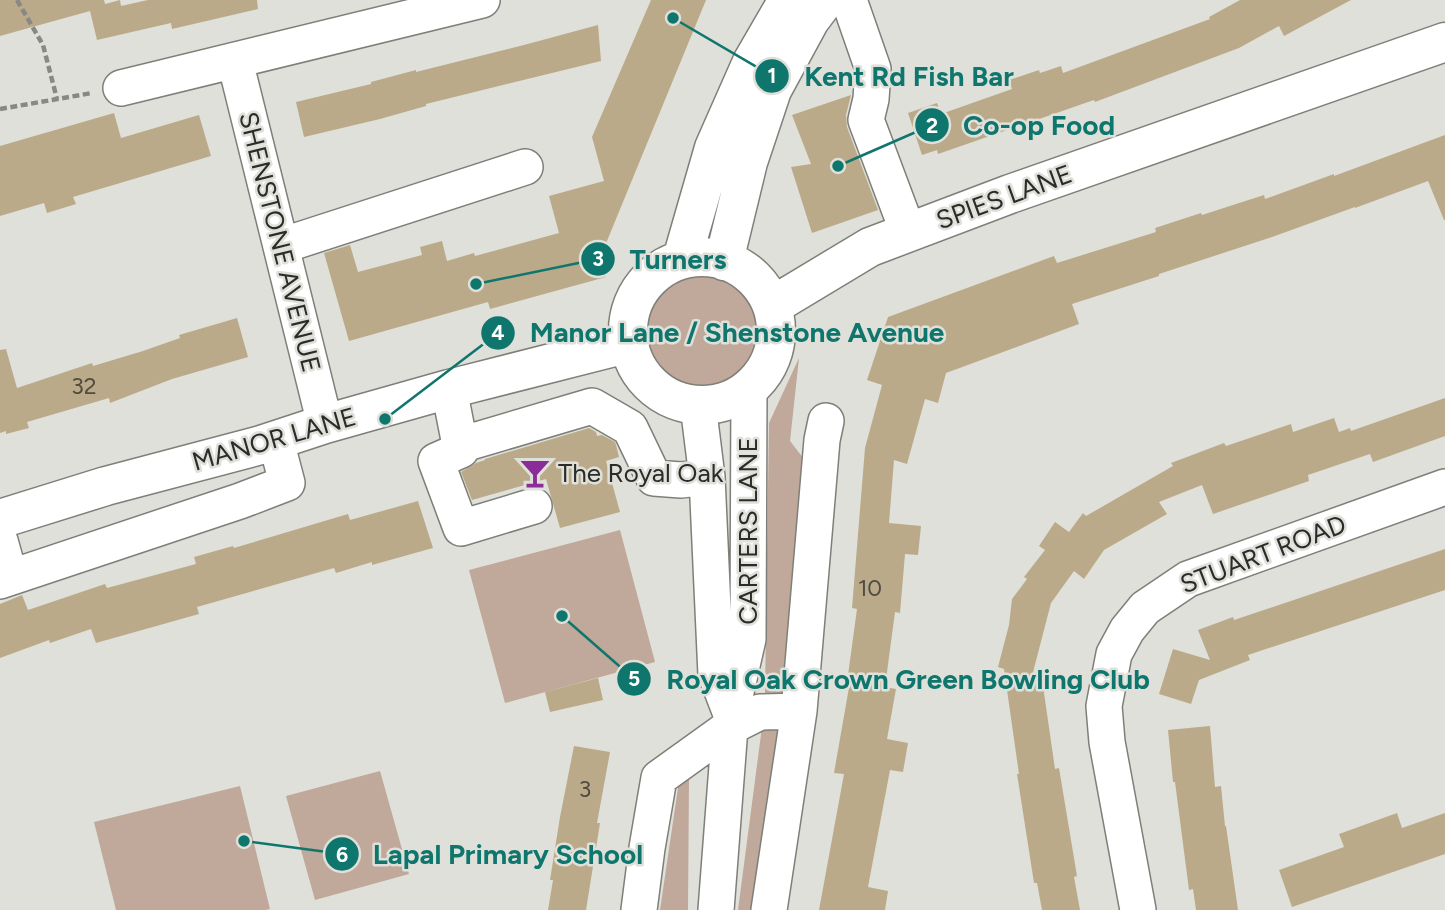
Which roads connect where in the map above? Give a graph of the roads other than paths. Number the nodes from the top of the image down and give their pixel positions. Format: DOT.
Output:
graph roads {
  1 [pos="482,0"];
  2 [pos="788,0"];
  3 [pos="825,0"];
  4 [pos="849,0"];
  5 [pos="1445,43"];
  6 [pos="235,61"];
  7 [pos="121,89"];
  8 [pos="525,167"];
  9 [pos="908,232"];
  10 [pos="281,246"];
  11 [pos="682,259"];
  12 [pos="724,261"];
  13 [pos="772,306"];
  14 [pos="630,343"];
  15 [pos="749,388"];
  16 [pos="449,389"];
  17 [pos="698,405"];
  18 [pos="325,424"];
  19 [pos="815,432"];
  20 [pos="275,441"];
  21 [pos="460,445"];
  22 [pos="707,477"];
  23 [pos="1445,487"];
  24 [pos="534,506"];
  25 [pos="0,519"];
  26 [pos="0,541"];
  27 [pos="5,579"];
  28 [pos="799,711"];
  29 [pos="731,720"];
  30 [pos="639,910"];
  31 [pos="716,910"];
  32 [pos="769,910"];
  33 [pos="1138,910"];
  1 -- 6 [label="street"];
  2 -- 11 [label="main road"];
  3 -- 12 [label="main road"];
  4 -- 9 [label="street"];
  5 -- 9 [label="main road, SPIES LANE"];
  6 -- 7 [label="street"];
  6 -- 10 [label="street, SHENSTONE AVENUE"];
  8 -- 10 [label="street"];
  9 -- 13 [label="main road, SPIES LANE"];
  10 -- 18 [label="street, SHENSTONE AVENUE"];
  11 -- 12 [label="main road"];
  11 -- 14 [label="main road"];
  12 -- 13 [label="main road"];
  13 -- 15 [label="main road"];
  14 -- 16 [label="main road, MANOR LANE"];
  14 -- 17 [label="main road"];
  15 -- 17 [label="main road"];
  15 -- 29 [label="street, CARTERS LANE"];
  16 -- 18 [label="main road, MANOR LANE"];
  16 -- 21 [label="street"];
  17 -- 22 [label="street, CARTERS LANE"];
  18 -- 20 [label="main road, MANOR LANE"];
  19 -- 28 [label="street"];
  20 -- 25 [label="main road, MANOR LANE"];
  20 -- 27 [label="street"];
  21 -- 22 [label="street"];
  21 -- 24 [label="street"];
  22 -- 29 [label="street, CARTERS LANE"];
  23 -- 33 [label="street, STUART ROAD"];
  26 -- 27 [label="street"];
  28 -- 29 [label="street"];
  28 -- 32 [label="street"];
  29 -- 30 [label="street"];
  29 -- 31 [label="street, CARTERS LANE"];
}
